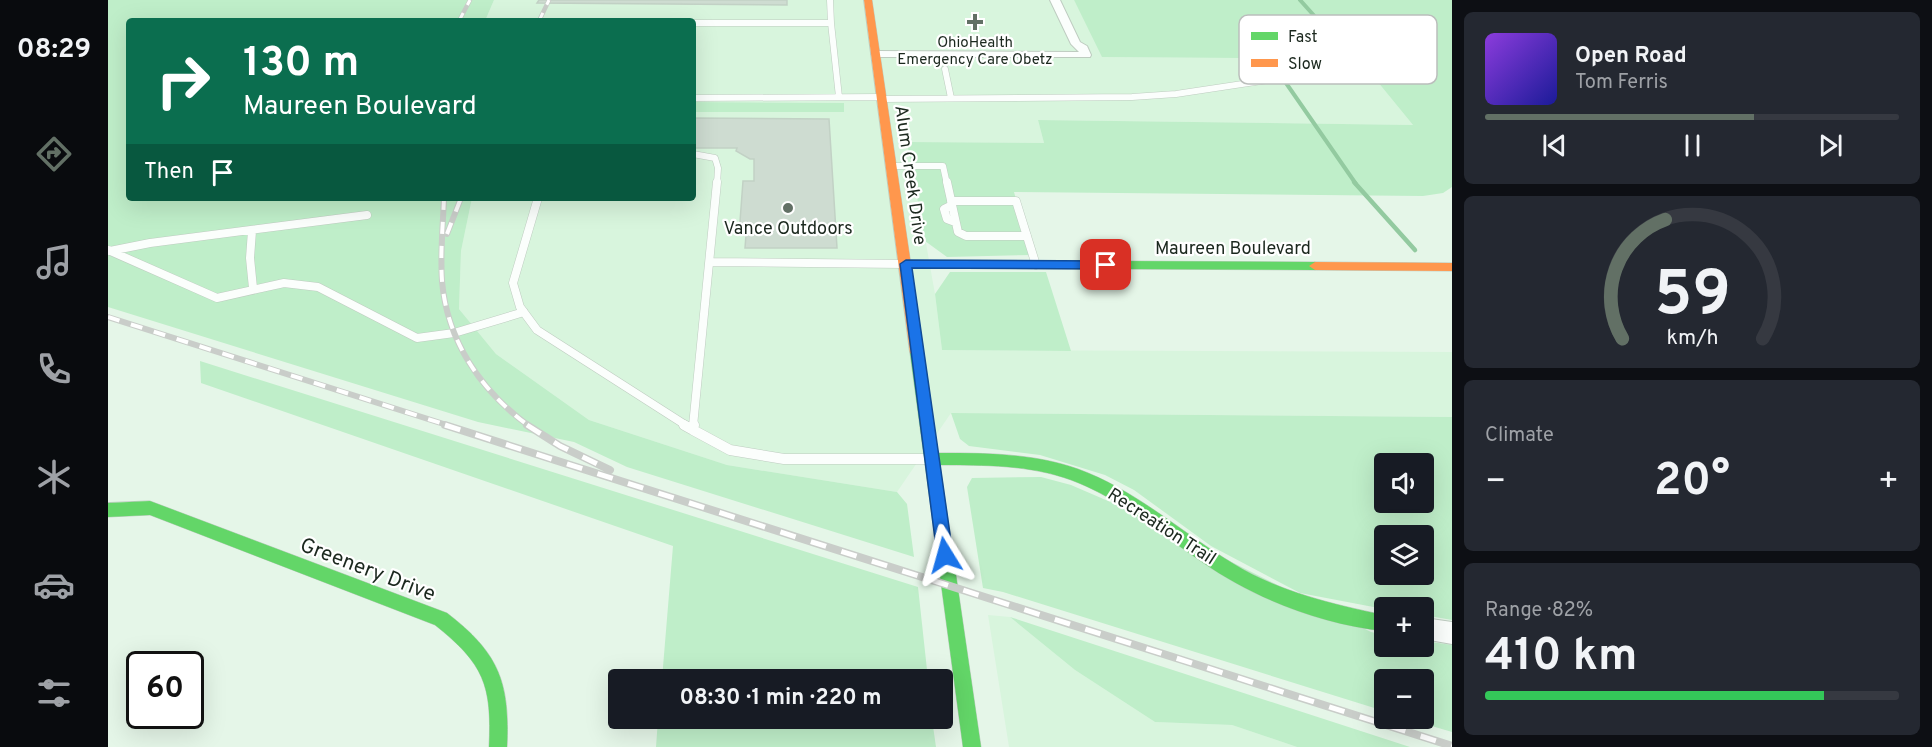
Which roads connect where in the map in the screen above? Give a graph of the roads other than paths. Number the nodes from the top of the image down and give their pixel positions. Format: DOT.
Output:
graph roads {
  1 [pos="830,0"];
  2 [pos="868,0"];
  3 [pos="1055,0"];
  4 [pos="1067,0"];
  5 [pos="696,23"];
  6 [pos="831,23"];
  7 [pos="1085,51"];
  8 [pos="876,54"];
  9 [pos="945,69"];
  10 [pos="1242,84"];
  11 [pos="839,97"];
  12 [pos="696,98"];
  13 [pos="882,98"];
  14 [pos="951,98"];
  15 [pos="696,155"];
  16 [pos="892,166"];
  17 [pos="537,201"];
  18 [pos="951,203"];
  19 [pos="367,215"];
  20 [pos="252,231"];
  21 [pos="1027,236"];
  22 [pos="109,251"];
  23 [pos="711,262"];
  24 [pos="906,264"];
  25 [pos="1036,265"];
  26 [pos="1452,267"];
  27 [pos="253,288"];
  28 [pos="524,312"];
  29 [pos="693,430"];
  30 [pos="932,459"];
  31 [pos="108,510"];
  32 [pos="1374,622"];
  33 [pos="1434,630"];
  34 [pos="1452,633"];
  35 [pos="498,747"];
  36 [pos="972,747"];
  1 -- 6 [label="lane"];
  2 -- 8 [label="street, Alum Creek Drive"];
  3 -- 7 [label="street"];
  4 -- 7 [label="street"];
  5 -- 6 [label="lane"];
  6 -- 11 [label="lane"];
  7 -- 8 [label="street"];
  8 -- 13 [label="street, Alum Creek Drive"];
  9 -- 14 [label="lane"];
  10 -- 14 [label="lane"];
  11 -- 12 [label="lane"];
  11 -- 13 [label="lane"];
  13 -- 14 [label="lane"];
  13 -- 16 [label="street, Alum Creek Drive"];
  15 -- 23 [label="lane"];
  16 -- 18 [label="lane"];
  16 -- 24 [label="street, Alum Creek Drive"];
  17 -- 28 [label="lane"];
  18 -- 21 [label="lane"];
  18 -- 21 [label="lane"];
  19 -- 20 [label="lane"];
  20 -- 22 [label="lane"];
  20 -- 27 [label="lane"];
  21 -- 25 [label="lane"];
  22 -- 27 [label="lane"];
  23 -- 24 [label="lane"];
  23 -- 29 [label="lane"];
  24 -- 25 [label="street, Maureen Boulevard"];
  24 -- 30 [label="street, Alum Creek Drive"];
  25 -- 26 [label="street, Maureen Boulevard"];
  27 -- 28 [label="lane"];
  28 -- 29 [label="lane"];
  29 -- 30 [label="lane"];
  30 -- 32 [label="street, Recreation Trail"];
  30 -- 36 [label="street, Alum Creek Drive"];
  31 -- 35 [label="street, Greenery Drive"];
  33 -- 34 [label="street"];
}
